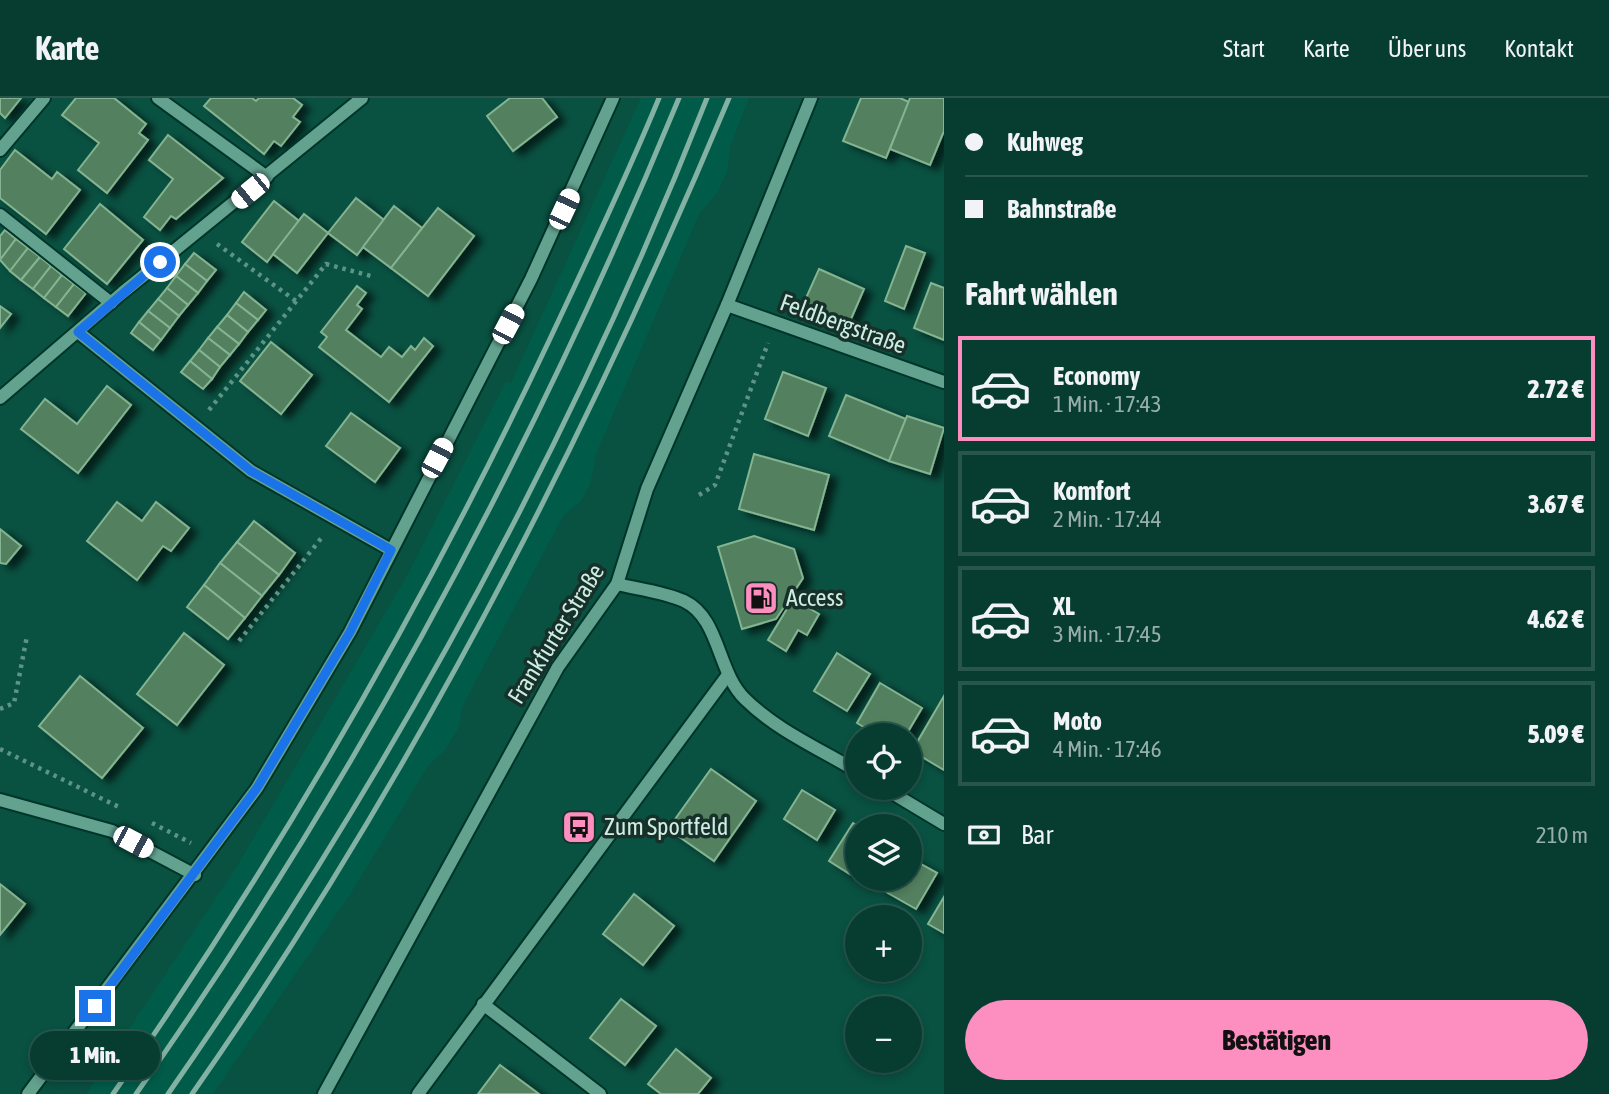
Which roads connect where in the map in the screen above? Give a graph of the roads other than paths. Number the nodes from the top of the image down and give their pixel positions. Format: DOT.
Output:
graph roads {
  1 [pos="44,98"];
  2 [pos="362,98"];
  3 [pos="613,98"];
  4 [pos="811,98"];
  5 [pos="165,100"];
  6 [pos="0,150"];
  7 [pos="267,177"];
  8 [pos="0,215"];
  9 [pos="111,303"];
  10 [pos="727,304"];
  11 [pos="78,332"];
  12 [pos="944,382"];
  13 [pos="0,398"];
  14 [pos="391,550"];
  15 [pos="617,584"];
  16 [pos="727,676"];
  17 [pos="845,764"];
  18 [pos="0,800"];
  19 [pos="904,800"];
  20 [pos="944,824"];
  21 [pos="195,875"];
  22 [pos="483,1004"];
  23 [pos="28,1094"];
  24 [pos="324,1094"];
  25 [pos="418,1094"];
  26 [pos="600,1094"];
  1 -- 6 [label="street"];
  2 -- 7 [label="street"];
  3 -- 14 [label="street"];
  4 -- 10 [label="street, Frankfurter Straße"];
  5 -- 7 [label="street"];
  7 -- 9 [label="street"];
  8 -- 9 [label="street"];
  9 -- 11 [label="street"];
  10 -- 12 [label="street, Feldbergstraße"];
  10 -- 15 [label="street, Frankfurter Straße"];
  11 -- 13 [label="street"];
  11 -- 14 [label="street"];
  14 -- 21 [label="street"];
  15 -- 16 [label="street"];
  15 -- 24 [label="street, Frankfurter Straße"];
  16 -- 17 [label="street"];
  16 -- 22 [label="street"];
  18 -- 21 [label="street"];
  19 -- 20 [label="street"];
  21 -- 23 [label="street"];
  22 -- 25 [label="street"];
  22 -- 26 [label="street"];
}
